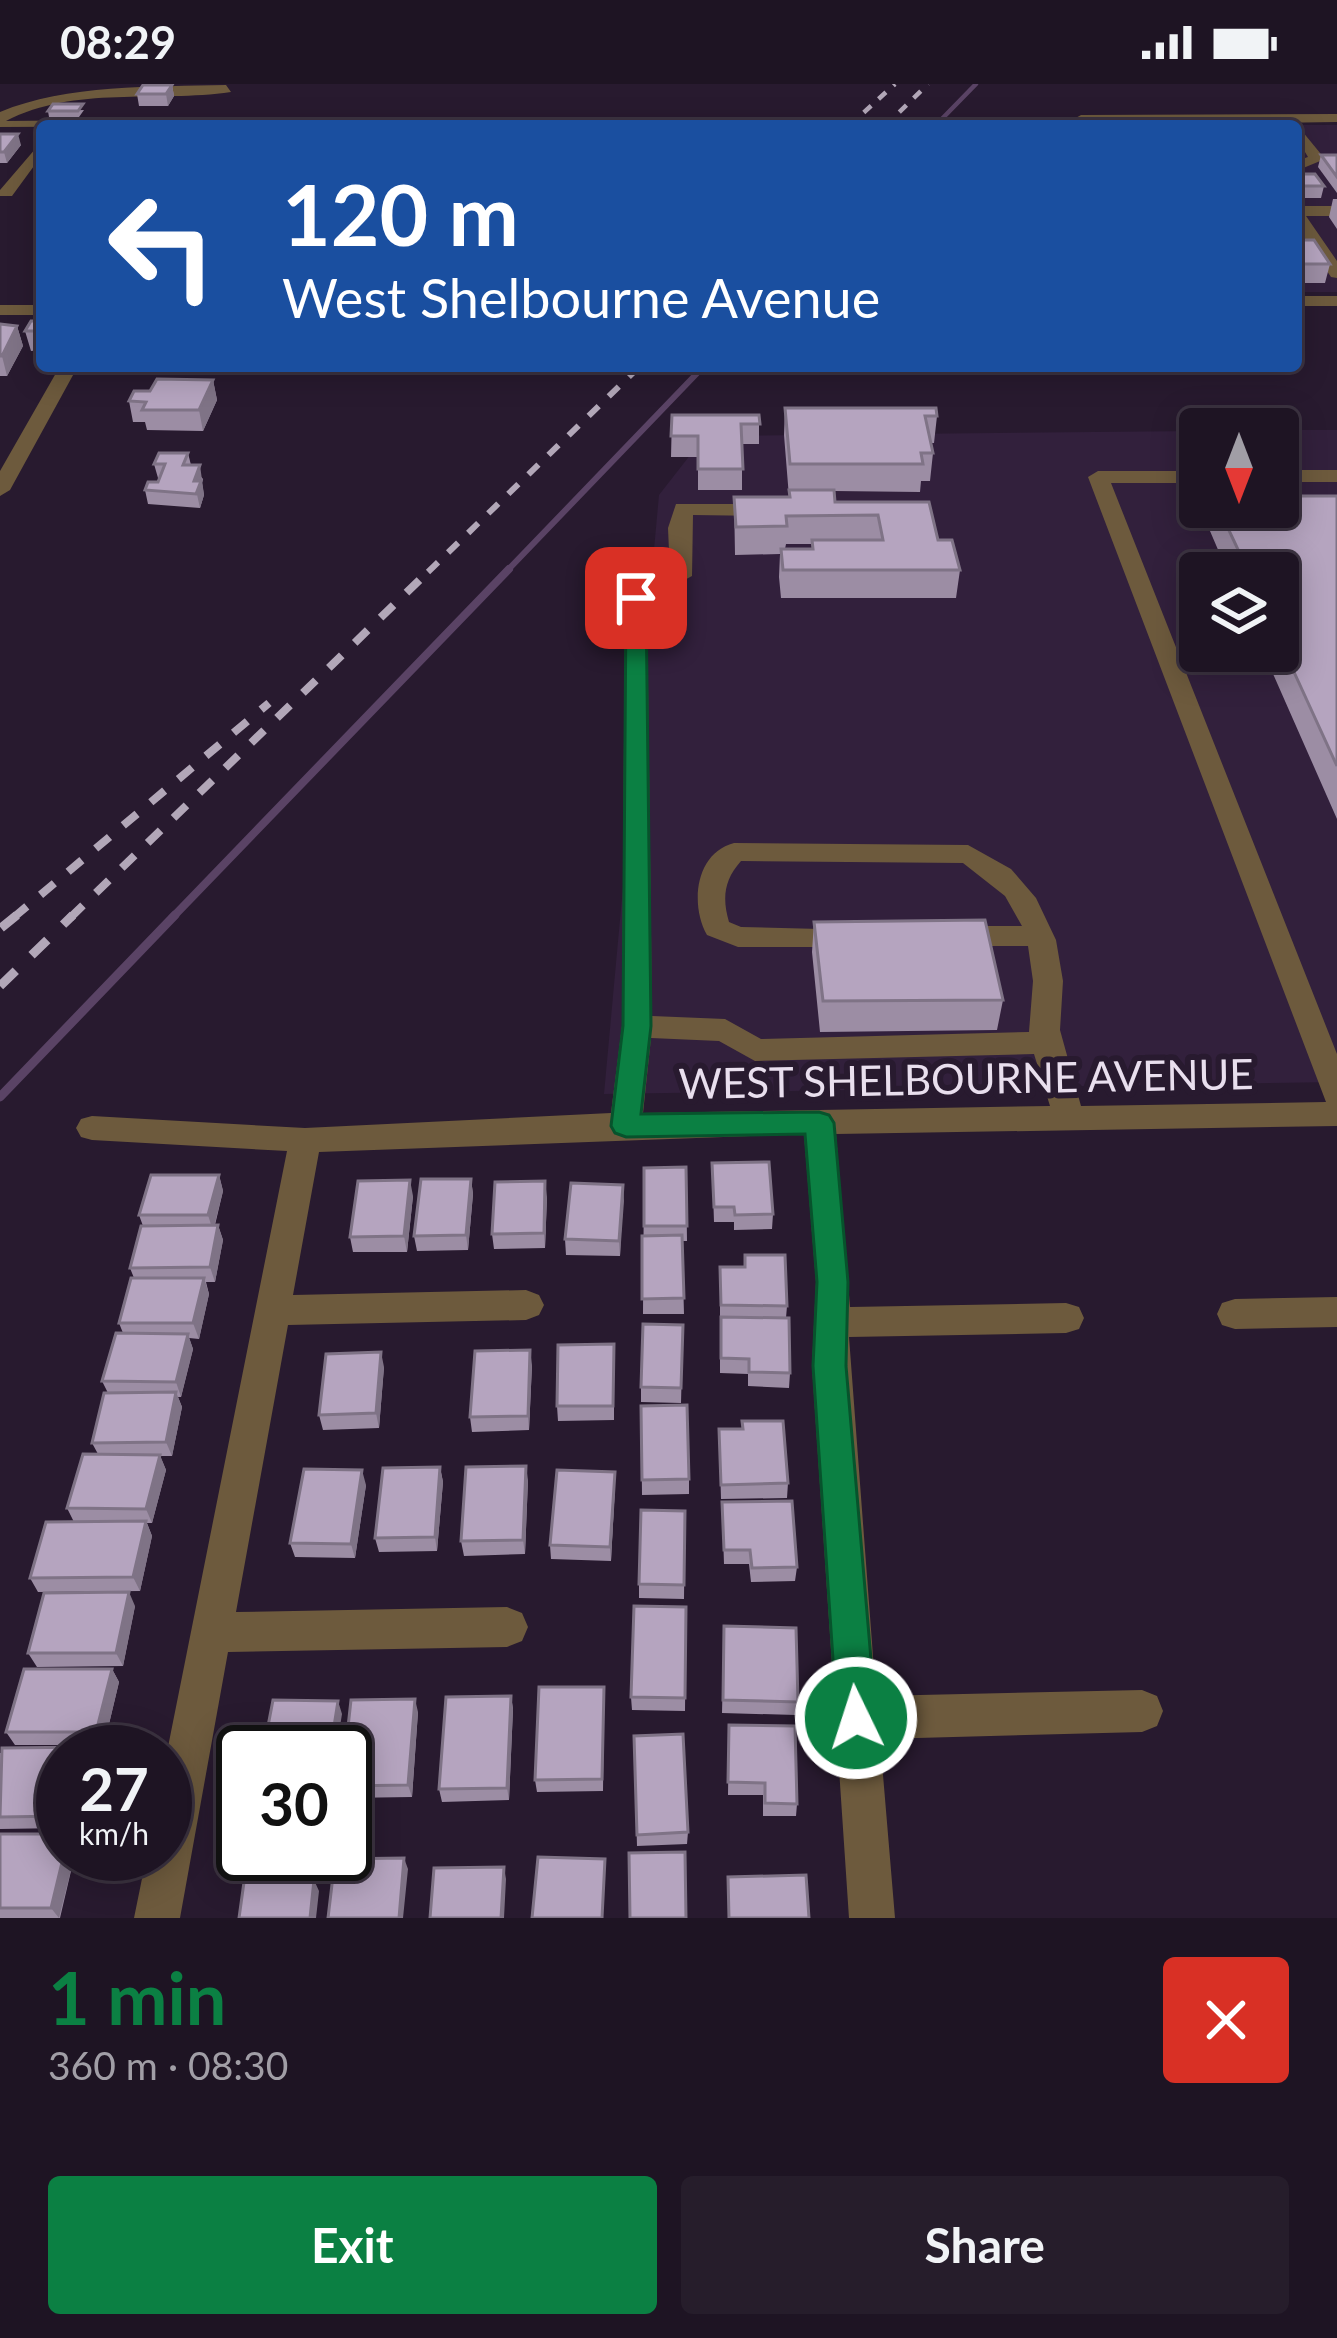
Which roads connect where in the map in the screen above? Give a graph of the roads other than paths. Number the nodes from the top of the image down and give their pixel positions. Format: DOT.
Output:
graph roads {
  1 [pos="227,86"];
  2 [pos="1337,118"];
  3 [pos="208,120"];
  4 [pos="0,122"];
  5 [pos="36,124"];
  6 [pos="1302,127"];
  7 [pos="1302,137"];
  8 [pos="36,153"];
  9 [pos="1302,164"];
  10 [pos="6,193"];
  11 [pos="1337,211"];
  12 [pos="1302,212"];
  13 [pos="1302,219"];
  14 [pos="1329,249"];
  15 [pos="1337,274"];
  16 [pos="1302,301"];
  17 [pos="1337,301"];
  18 [pos="0,310"];
  19 [pos="36,310"];
  20 [pos="66,372"];
  21 [pos="1299,476"];
  22 [pos="1337,476"];
  23 [pos="1179,477"];
  24 [pos="0,490"];
  25 [pos="800,511"];
  26 [pos="877,936"];
  27 [pos="923,936"];
  28 [pos="1038,936"];
  29 [pos="637,1026"];
  30 [pos="1049,1043"];
  31 [pos="1337,1094"];
  32 [pos="1337,1114"];
  33 [pos="1069,1118"];
  34 [pos="819,1123"];
  35 [pos="626,1126"];
  36 [pos="92,1128"];
  37 [pos="305,1140"];
  38 [pos="526,1305"];
  39 [pos="273,1310"];
  40 [pos="1337,1312"];
  41 [pos="1235,1314"];
  42 [pos="1066,1318"];
  43 [pos="831,1322"];
  44 [pos="507,1627"];
  45 [pos="213,1632"];
  46 [pos="1142,1711"];
  47 [pos="856,1718"];
  48 [pos="157,1918"];
  49 [pos="872,1918"];
  1 -- 3 [label="street"];
  1 -- 4 [label="street"];
  2 -- 6 [label="street"];
  4 -- 5 [label="street"];
  7 -- 9 [label="street"];
  8 -- 10 [label="street"];
  11 -- 12 [label="street"];
  13 -- 14 [label="street"];
  14 -- 15 [label="street"];
  16 -- 17 [label="street"];
  18 -- 19 [label="street"];
  20 -- 24 [label="street"];
  21 -- 22 [label="street"];
  23 -- 31 [label="street"];
  25 -- 29 [label="street"];
  26 -- 28 [label="street"];
  27 -- 28 [label="street"];
  28 -- 30 [label="street"];
  29 -- 30 [label="street"];
  29 -- 35 [label="street"];
  30 -- 33 [label="street"];
  32 -- 33 [label="street, WEST SHELBOURNE AVENUE"];
  33 -- 34 [label="street, WEST SHELBOURNE AVENUE"];
  34 -- 35 [label="street, WEST SHELBOURNE AVENUE"];
  34 -- 43 [label="street"];
  35 -- 37 [label="street, WEST SHELBOURNE AVENUE"];
  36 -- 37 [label="street, WEST SHELBOURNE AVENUE"];
  37 -- 39 [label="street"];
  38 -- 39 [label="street"];
  39 -- 45 [label="street"];
  40 -- 41 [label="street"];
  42 -- 43 [label="street"];
  43 -- 47 [label="street"];
  44 -- 45 [label="street"];
  45 -- 48 [label="street"];
  46 -- 47 [label="street"];
  47 -- 49 [label="street"];
}
